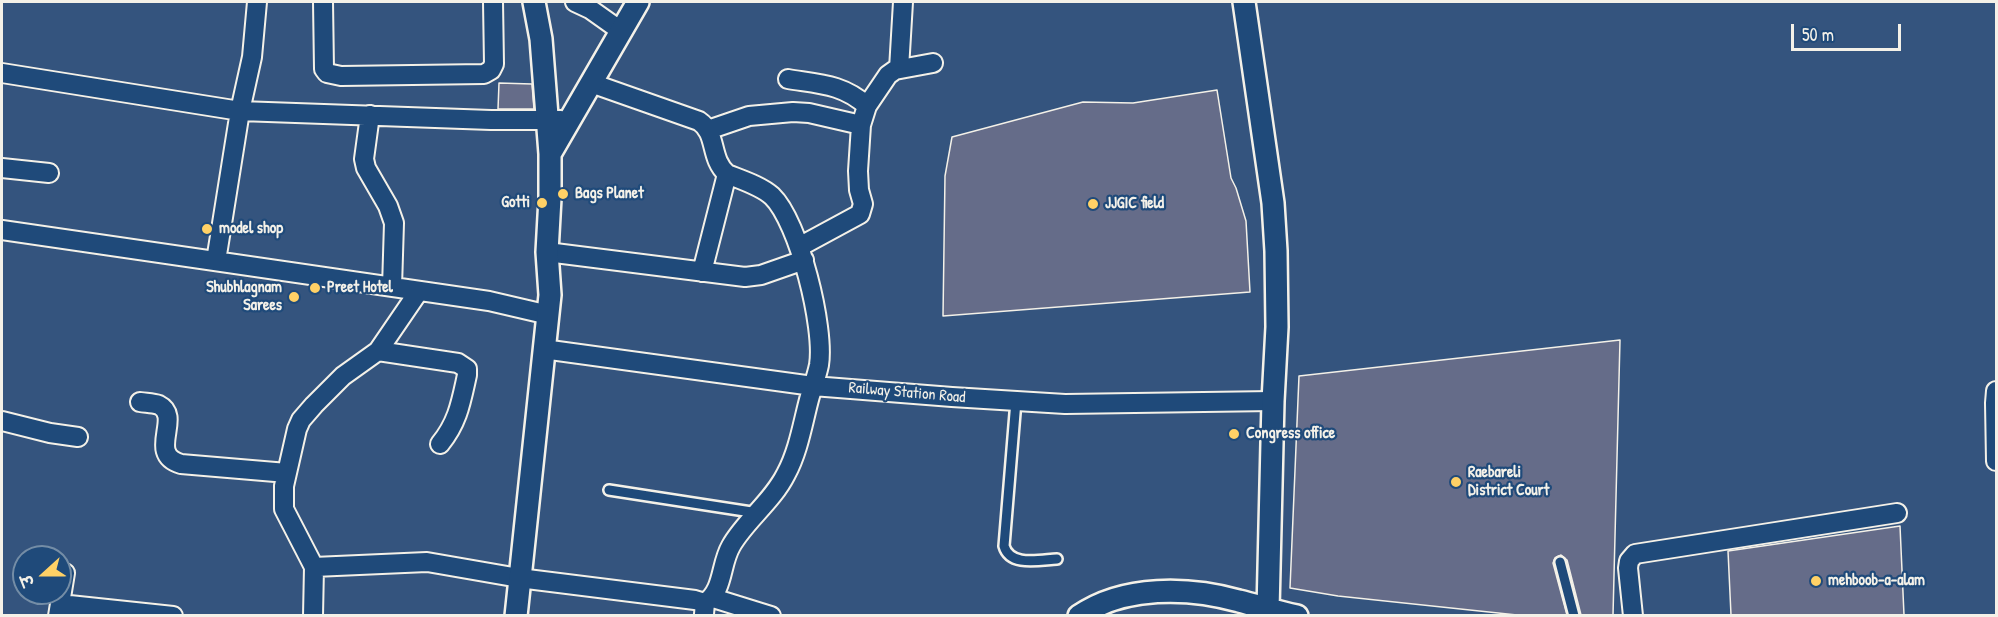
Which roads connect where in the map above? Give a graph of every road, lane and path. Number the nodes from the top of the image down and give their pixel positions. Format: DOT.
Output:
graph roads {
  1 [pos="257,2"];
  2 [pos="323,2"];
  3 [pos="493,2"];
  4 [pos="534,2"];
  5 [pos="575,2"];
  6 [pos="638,2"];
  7 [pos="903,2"];
  8 [pos="1244,2"];
  9 [pos="621,31"];
  10 [pos="933,63"];
  11 [pos="899,69"];
  12 [pos="2,73"];
  13 [pos="788,79"];
  14 [pos="591,83"];
  15 [pos="867,106"];
  16 [pos="240,111"];
  17 [pos="370,115"];
  18 [pos="547,120"];
  19 [pos="570,120"];
  20 [pos="861,125"];
  21 [pos="708,130"];
  22 [pos="550,154"];
  23 [pos="2,168"];
  24 [pos="49,173"];
  25 [pos="727,174"];
  26 [pos="2,230"];
  27 [pos="547,252"];
  28 [pos="801,254"];
  29 [pos="216,261"];
  30 [pos="702,272"];
  31 [pos="392,287"];
  32 [pos="419,291"];
  33 [pos="549,315"];
  34 [pos="543,349"];
  35 [pos="378,351"];
  36 [pos="813,386"];
  37 [pos="1996,391"];
  38 [pos="1016,401"];
  39 [pos="1273,401"];
  40 [pos="140,402"];
  41 [pos="2,421"];
  42 [pos="78,437"];
  43 [pos="440,444"];
  44 [pos="1996,461"];
  45 [pos="287,473"];
  46 [pos="609,490"];
  47 [pos="758,513"];
  48 [pos="1897,513"];
  49 [pos="1057,559"];
  50 [pos="1560,562"];
  51 [pos="314,567"];
  52 [pos="519,578"];
  53 [pos="707,605"];
  54 [pos="59,610"];
  55 [pos="1268,613"];
  56 [pos="173,615"];
  57 [pos="313,615"];
  58 [pos="516,615"];
  59 [pos="771,615"];
  60 [pos="1079,615"];
  61 [pos="1297,615"];
  62 [pos="1574,615"];
  63 [pos="1633,615"];
  1 -- 16 [label="street"];
  2 -- 3 [label="street"];
  4 -- 18 [label="street"];
  5 -- 9 [label="street"];
  6 -- 9 [label="street"];
  7 -- 11 [label="street"];
  8 -- 39 [label="street"];
  9 -- 14 [label="street"];
  10 -- 11 [label="street"];
  11 -- 15 [label="street"];
  12 -- 16 [label="street"];
  13 -- 15 [label="street"];
  14 -- 19 [label="street"];
  14 -- 21 [label="street"];
  15 -- 20 [label="street"];
  16 -- 17 [label="street"];
  16 -- 29 [label="street"];
  17 -- 18 [label="street"];
  17 -- 31 [label="street"];
  18 -- 19 [label="street"];
  18 -- 22 [label="street"];
  19 -- 22 [label="street"];
  20 -- 21 [label="street"];
  20 -- 28 [label="street"];
  21 -- 25 [label="street"];
  22 -- 27 [label="street"];
  23 -- 24 [label="street"];
  25 -- 28 [label="street"];
  25 -- 30 [label="street"];
  26 -- 29 [label="street"];
  27 -- 30 [label="street"];
  27 -- 33 [label="street"];
  28 -- 30 [label="street"];
  28 -- 36 [label="street"];
  29 -- 31 [label="street"];
  31 -- 32 [label="street"];
  32 -- 33 [label="street"];
  32 -- 35 [label="street"];
  33 -- 34 [label="street"];
  34 -- 36 [label="street, Railway Station Road"];
  34 -- 52 [label="street"];
  35 -- 43 [label="street"];
  35 -- 45 [label="street"];
  36 -- 38 [label="street, Railway Station Road"];
  36 -- 47 [label="street"];
  37 -- 44 [label="street"];
  38 -- 39 [label="street, Railway Station Road"];
  38 -- 49 [label="lane"];
  39 -- 55 [label="street"];
  40 -- 45 [label="street"];
  41 -- 42 [label="street"];
  45 -- 51 [label="street"];
  46 -- 47 [label="lane"];
  47 -- 53 [label="street"];
  48 -- 63 [label="street"];
  50 -- 62 [label="lane"];
  51 -- 52 [label="street"];
  51 -- 57 [label="street"];
  52 -- 53 [label="street"];
  52 -- 58 [label="street"];
  53 -- 59 [label="street"];
  54 -- 56 [label="street"];
  55 -- 60 [label="street"];
  55 -- 61 [label="street"];
}
